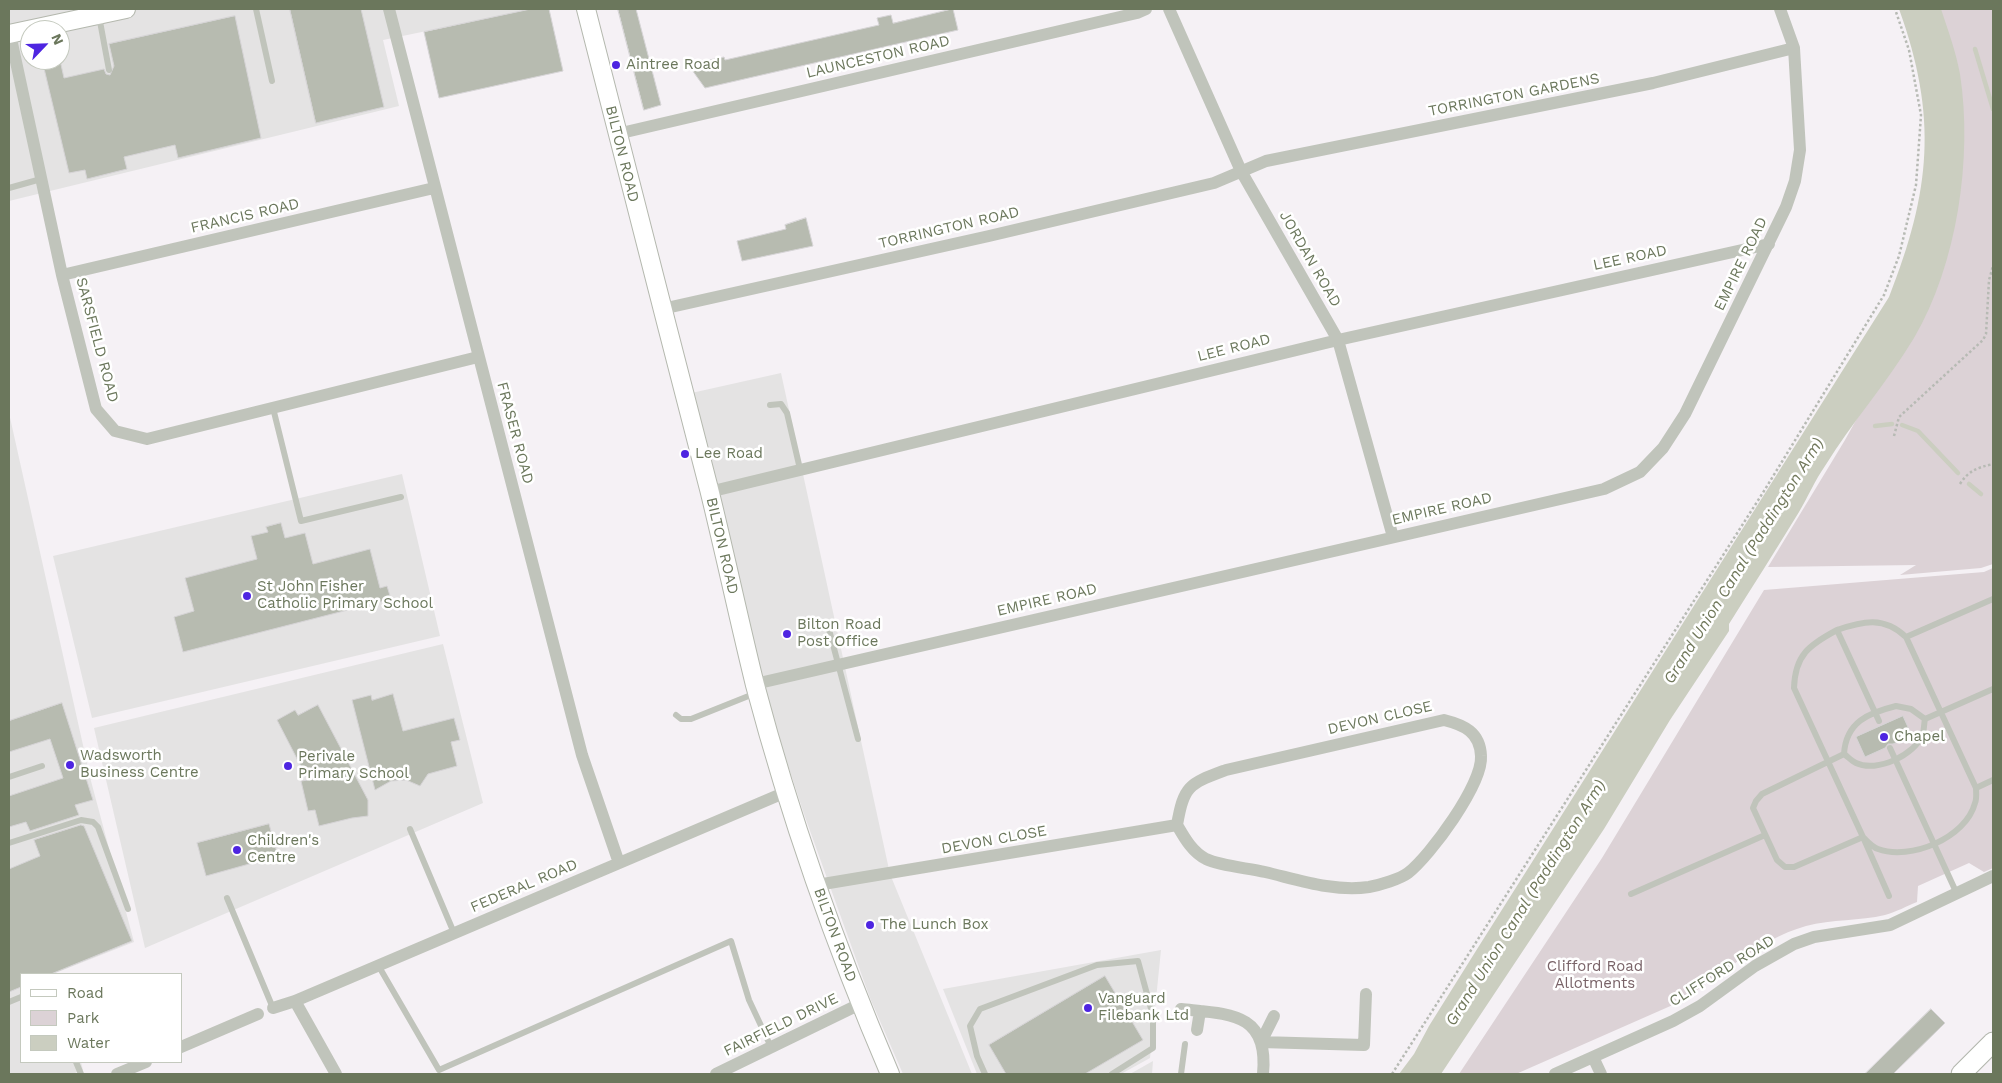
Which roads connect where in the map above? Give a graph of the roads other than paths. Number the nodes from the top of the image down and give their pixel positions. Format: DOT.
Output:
graph roads {
  1 [pos="126,9"];
  2 [pos="256,9"];
  3 [pos="389,9"];
  4 [pos="586,9"];
  5 [pos="1146,9"];
  6 [pos="1169,9"];
  7 [pos="1780,9"];
  8 [pos="92,13"];
  9 [pos="9,34"];
  10 [pos="1794,48"];
  11 [pos="109,70"];
  12 [pos="272,81"];
  13 [pos="617,134"];
  14 [pos="1240,171"];
  15 [pos="41,179"];
  16 [pos="9,188"];
  17 [pos="434,188"];
  18 [pos="1769,244"];
  19 [pos="62,275"];
  20 [pos="662,309"];
  21 [pos="1338,340"];
  22 [pos="478,357"];
  23 [pos="770,404"];
  24 [pos="273,408"];
  25 [pos="800,469"];
  26 [pos="709,492"];
  27 [pos="401,497"];
  28 [pos="1393,536"];
  29 [pos="1993,599"];
  30 [pos="827,622"];
  31 [pos="1837,630"];
  32 [pos="1906,637"];
  33 [pos="840,665"];
  34 [pos="756,688"];
  35 [pos="1993,689"];
  36 [pos="1874,712"];
  37 [pos="1940,712"];
  38 [pos="676,715"];
  39 [pos="1925,719"];
  40 [pos="1879,721"];
  41 [pos="858,739"];
  42 [pos="1890,748"];
  43 [pos="1844,754"];
  44 [pos="1895,760"];
  45 [pos="1828,762"];
  46 [pos="42,766"];
  47 [pos="9,777"];
  48 [pos="1993,780"];
  49 [pos="1976,788"];
  50 [pos="786,792"];
  51 [pos="1176,825"];
  52 [pos="410,829"];
  53 [pos="1765,835"];
  54 [pos="1863,837"];
  55 [pos="9,844"];
  56 [pos="1933,844"];
  57 [pos="619,863"];
  58 [pos="1993,876"];
  59 [pos="817,885"];
  60 [pos="1631,894"];
  61 [pos="1957,894"];
  62 [pos="1889,896"];
  63 [pos="227,898"];
  64 [pos="128,909"];
  65 [pos="454,933"];
  66 [pos="378,965"];
  67 [pos="1366,994"];
  68 [pos="295,1001"];
  69 [pos="860,1004"];
  70 [pos="274,1008"];
  71 [pos="1181,1009"];
  72 [pos="1200,1011"];
  73 [pos="258,1014"];
  74 [pos="1274,1016"];
  75 [pos="1197,1030"];
  76 [pos="1261,1042"];
  77 [pos="1993,1042"];
  78 [pos="1185,1044"];
  79 [pos="182,1047"];
  80 [pos="771,1047"];
  81 [pos="1593,1057"];
  82 [pos="144,1063"];
  83 [pos="117,1074"];
  84 [pos="336,1074"];
  85 [pos="716,1074"];
  86 [pos="890,1074"];
  87 [pos="985,1074"];
  88 [pos="1112,1074"];
  89 [pos="1181,1074"];
  90 [pos="1263,1074"];
  91 [pos="1555,1074"];
  92 [pos="1601,1074"];
  93 [pos="1961,1074"];
  1 -- 8 [label="street"];
  2 -- 12 [label="lane"];
  3 -- 17 [label="street, FRASER ROAD"];
  4 -- 13 [label="street, BILTON ROAD"];
  5 -- 13 [label="street, LAUNCESTON ROAD"];
  6 -- 14 [label="street, JORDAN ROAD"];
  7 -- 10 [label="street, EMPIRE ROAD"];
  8 -- 9 [label="street"];
  8 -- 11 [label="lane"];
  9 -- 15 [label="street, SARSFIELD ROAD"];
  10 -- 14 [label="street, TORRINGTON GARDENS"];
  10 -- 18 [label="street, EMPIRE ROAD"];
  13 -- 20 [label="street, BILTON ROAD"];
  14 -- 20 [label="street, TORRINGTON ROAD"];
  14 -- 21 [label="street, JORDAN ROAD"];
  15 -- 16 [label="lane"];
  15 -- 19 [label="street, SARSFIELD ROAD"];
  17 -- 19 [label="street, FRANCIS ROAD"];
  17 -- 22 [label="street, FRASER ROAD"];
  18 -- 21 [label="street, LEE ROAD"];
  18 -- 28 [label="street, EMPIRE ROAD"];
  19 -- 24 [label="street, SARSFIELD ROAD"];
  20 -- 26 [label="street, BILTON ROAD"];
  21 -- 25 [label="street, LEE ROAD"];
  21 -- 28 [label="street, JORDAN ROAD"];
  22 -- 24 [label="street, SARSFIELD ROAD"];
  22 -- 57 [label="street, FRASER ROAD"];
  23 -- 25 [label="lane"];
  24 -- 27 [label="lane"];
  25 -- 26 [label="street, LEE ROAD"];
  26 -- 34 [label="street, BILTON ROAD"];
  28 -- 33 [label="street, EMPIRE ROAD"];
  29 -- 32 [label="lane"];
  30 -- 33 [label="lane"];
  31 -- 32 [label="lane"];
  31 -- 36 [label="lane"];
  31 -- 45 [label="lane"];
  32 -- 37 [label="lane"];
  33 -- 34 [label="street, EMPIRE ROAD"];
  33 -- 41 [label="lane"];
  34 -- 38 [label="lane"];
  34 -- 50 [label="street, BILTON ROAD"];
  35 -- 37 [label="lane"];
  36 -- 39 [label="lane"];
  36 -- 40 [label="lane"];
  36 -- 43 [label="lane"];
  37 -- 39 [label="lane"];
  37 -- 49 [label="lane"];
  39 -- 44 [label="lane"];
  42 -- 44 [label="lane"];
  43 -- 44 [label="lane"];
  43 -- 45 [label="lane"];
  44 -- 56 [label="lane"];
  45 -- 53 [label="lane"];
  45 -- 54 [label="lane"];
  46 -- 47 [label="lane"];
  48 -- 49 [label="lane"];
  49 -- 56 [label="lane"];
  50 -- 57 [label="street, FEDERAL ROAD"];
  50 -- 59 [label="street, BILTON ROAD"];
  51 -- 51 [label="street, DEVON CLOSE"];
  51 -- 59 [label="street, DEVON CLOSE"];
  52 -- 65 [label="lane"];
  53 -- 54 [label="lane"];
  53 -- 60 [label="lane"];
  54 -- 56 [label="lane"];
  54 -- 62 [label="lane"];
  55 -- 64 [label="lane"];
  56 -- 61 [label="lane"];
  57 -- 65 [label="street, FEDERAL ROAD"];
  58 -- 61 [label="street, CLIFFORD ROAD"];
  59 -- 69 [label="street, BILTON ROAD"];
  61 -- 81 [label="street, CLIFFORD ROAD"];
  63 -- 70 [label="lane"];
  65 -- 66 [label="street, FEDERAL ROAD"];
  66 -- 68 [label="street, FEDERAL ROAD"];
  66 -- 80 [label="lane"];
  67 -- 76 [label="street"];
  68 -- 70 [label="street, FEDERAL ROAD"];
  68 -- 84 [label="street"];
  69 -- 80 [label="street, FAIRFIELD DRIVE"];
  69 -- 86 [label="street, BILTON ROAD"];
  71 -- 72 [label="street"];
  72 -- 75 [label="street"];
  72 -- 76 [label="street"];
  73 -- 79 [label="street"];
  74 -- 76 [label="street"];
  76 -- 90 [label="street"];
  77 -- 93 [label="main road"];
  78 -- 89 [label="lane"];
  80 -- 85 [label="street, FAIRFIELD DRIVE"];
  81 -- 91 [label="street, CLIFFORD ROAD"];
  81 -- 92 [label="street"];
  82 -- 83 [label="street"];
  87 -- 88 [label="lane"];
}
